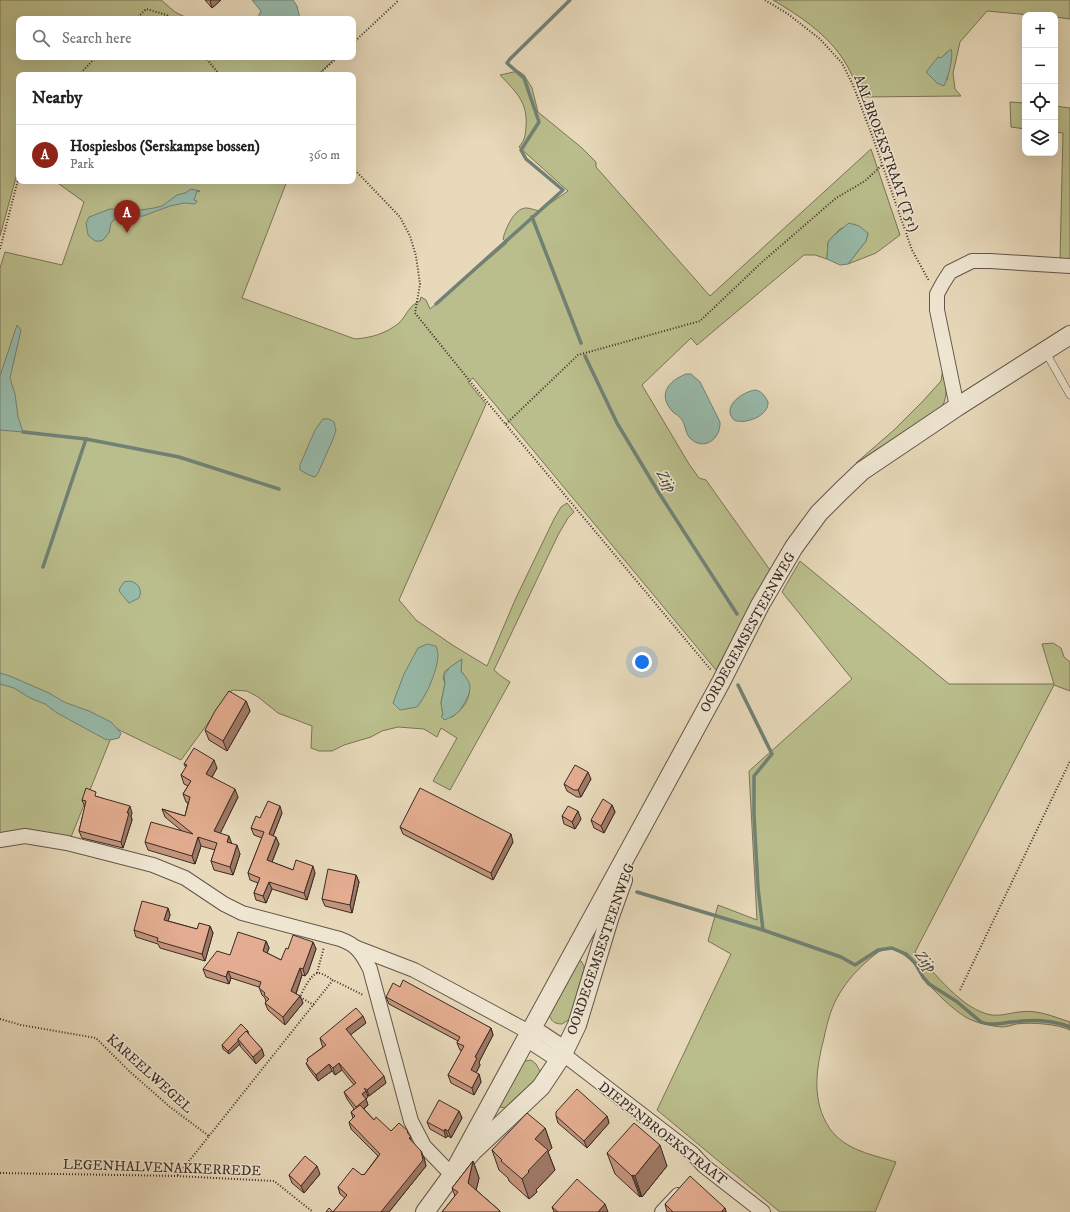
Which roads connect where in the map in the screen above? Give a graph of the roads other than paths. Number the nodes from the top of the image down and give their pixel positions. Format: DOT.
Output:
graph roads {
  1 [pos="1070,266"];
  2 [pos="1070,335"];
  3 [pos="1045,351"];
  4 [pos="1070,396"];
  5 [pos="957,406"];
  6 [pos="643,824"];
  7 [pos="0,840"];
  8 [pos="357,948"];
  9 [pos="529,1032"];
  10 [pos="563,1054"];
  11 [pos="452,1175"];
  12 [pos="686,1186"];
  13 [pos="425,1212"];
  14 [pos="662,1212"];
  15 [pos="763,1212"];
  1 -- 5 [label="street"];
  2 -- 3 [label="street, OORDEGEMSESTEENWEG"];
  3 -- 4 [label="lane"];
  3 -- 5 [label="street, OORDEGEMSESTEENWEG"];
  5 -- 6 [label="street, OORDEGEMSESTEENWEG"];
  6 -- 9 [label="street, OORDEGEMSESTEENWEG"];
  6 -- 10 [label="street, OORDEGEMSESTEENWEG"];
  7 -- 8 [label="street, DIEPENBROEKSTRAAT"];
  8 -- 9 [label="street, DIEPENBROEKSTRAAT"];
  8 -- 11 [label="street"];
  9 -- 10 [label="street, DIEPENBROEKSTRAAT"];
  9 -- 11 [label="street, OORDEGEMSESTEENWEG"];
  10 -- 11 [label="street, OORDEGEMSESTEENWEG"];
  10 -- 15 [label="street, DIEPENBROEKSTRAAT"];
  11 -- 13 [label="street, OORDEGEMSESTEENWEG"];
  12 -- 14 [label="street"];
}
